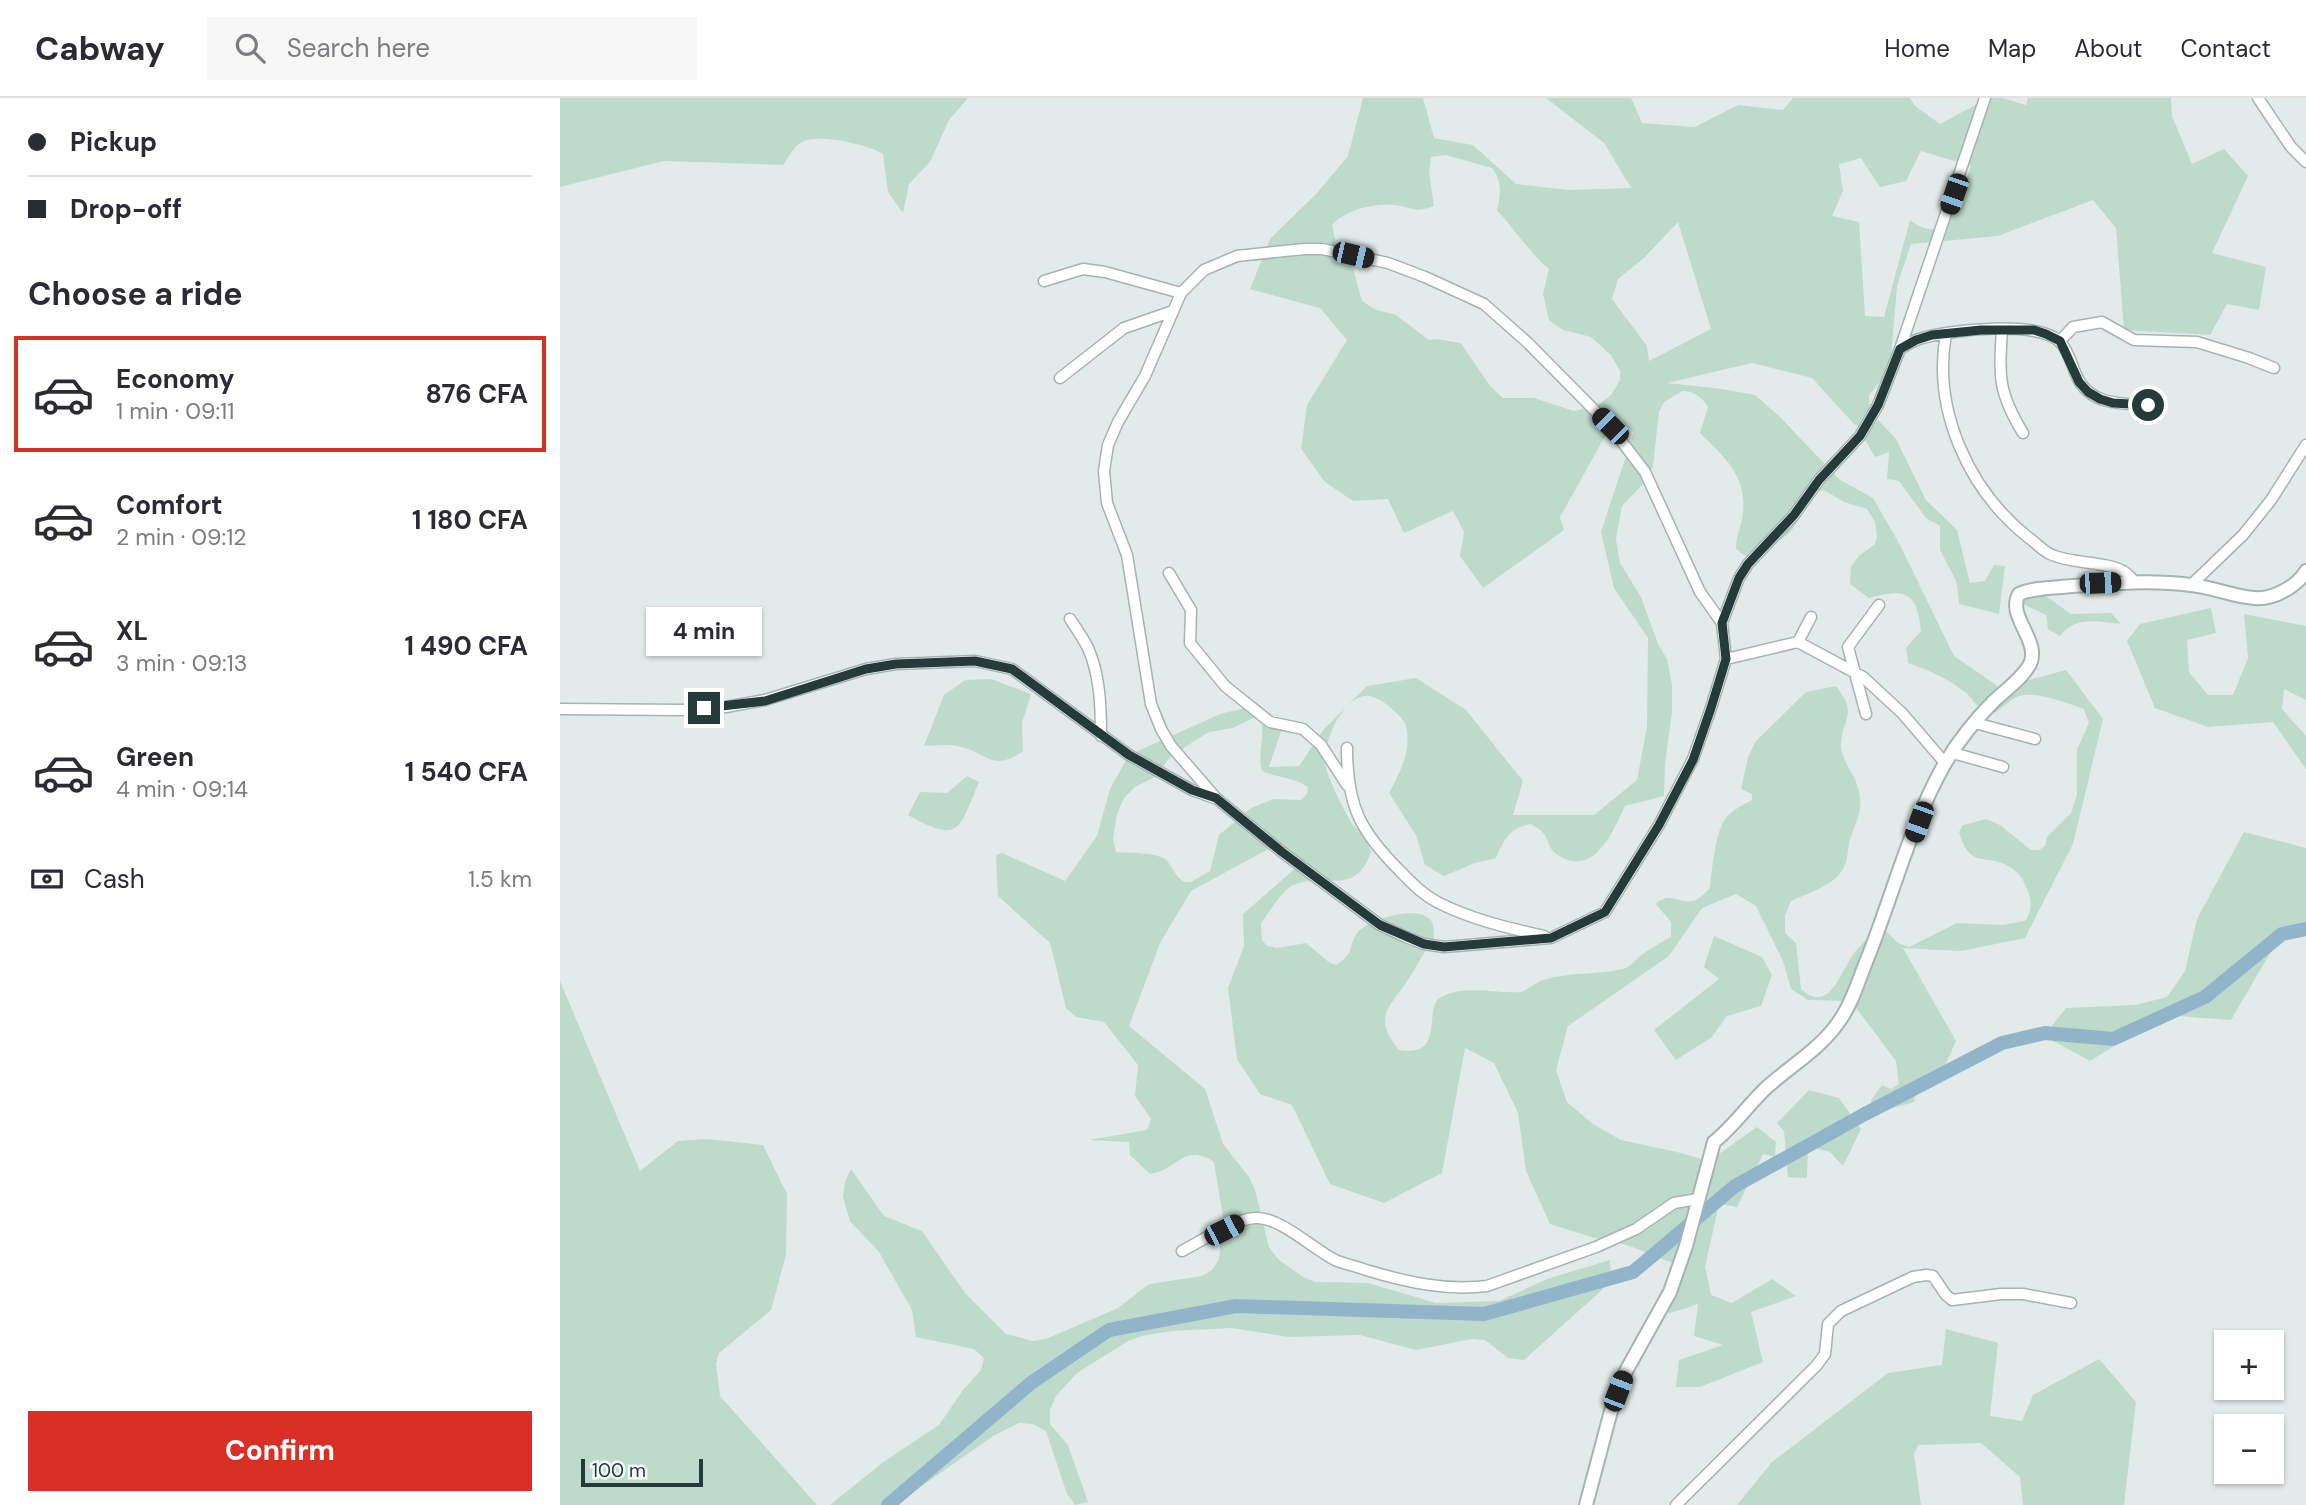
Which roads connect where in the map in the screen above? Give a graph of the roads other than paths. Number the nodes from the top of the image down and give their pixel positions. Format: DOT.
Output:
graph roads {
  1 [pos="1985,98"];
  2 [pos="2258,98"];
  3 [pos="2306,162"];
  4 [pos="1044,281"];
  5 [pos="1181,293"];
  6 [pos="1173,311"];
  7 [pos="2002,330"];
  8 [pos="1946,334"];
  9 [pos="2060,341"];
  10 [pos="1900,349"];
  11 [pos="2274,368"];
  12 [pos="1060,378"];
  13 [pos="2148,405"];
  14 [pos="2023,433"];
  15 [pos="2306,446"];
  16 [pos="2306,571"];
  17 [pos="1169,572"];
  18 [pos="2135,582"];
  19 [pos="2191,585"];
  20 [pos="1879,606"];
  21 [pos="1811,617"];
  22 [pos="1070,619"];
  23 [pos="1722,623"];
  24 [pos="1797,642"];
  25 [pos="1726,659"];
  26 [pos="1853,670"];
  27 [pos="560,709"];
  28 [pos="1866,714"];
  29 [pos="1975,723"];
  30 [pos="1101,736"];
  31 [pos="2035,739"];
  32 [pos="1347,748"];
  33 [pos="1949,758"];
  34 [pos="2003,767"];
  35 [pos="1349,789"];
  36 [pos="1216,798"];
  37 [pos="1551,938"];
  38 [pos="1698,1199"];
  39 [pos="1182,1251"];
  40 [pos="2071,1303"];
  41 [pos="1587,1505"];
  42 [pos="1676,1505"];
  1 -- 10 [label="street"];
  2 -- 3 [label="street"];
  4 -- 5 [label="street"];
  5 -- 6 [label="street"];
  5 -- 23 [label="street"];
  6 -- 12 [label="street"];
  6 -- 36 [label="street"];
  7 -- 8 [label="street"];
  7 -- 9 [label="street"];
  7 -- 14 [label="street"];
  8 -- 10 [label="street"];
  8 -- 18 [label="street"];
  9 -- 11 [label="street"];
  9 -- 13 [label="street"];
  10 -- 23 [label="street"];
  15 -- 19 [label="street"];
  16 -- 19 [label="street"];
  17 -- 35 [label="street"];
  18 -- 19 [label="street"];
  18 -- 29 [label="street"];
  20 -- 26 [label="street"];
  21 -- 24 [label="street"];
  22 -- 30 [label="street"];
  23 -- 25 [label="street"];
  24 -- 25 [label="street"];
  24 -- 26 [label="street"];
  25 -- 37 [label="street"];
  26 -- 28 [label="street"];
  26 -- 33 [label="street"];
  27 -- 30 [label="street"];
  29 -- 31 [label="street"];
  29 -- 33 [label="street"];
  30 -- 36 [label="street"];
  32 -- 35 [label="street"];
  33 -- 34 [label="street"];
  33 -- 38 [label="street"];
  35 -- 37 [label="street"];
  36 -- 37 [label="street"];
  38 -- 39 [label="street"];
  38 -- 41 [label="street"];
  40 -- 42 [label="street"];
}
